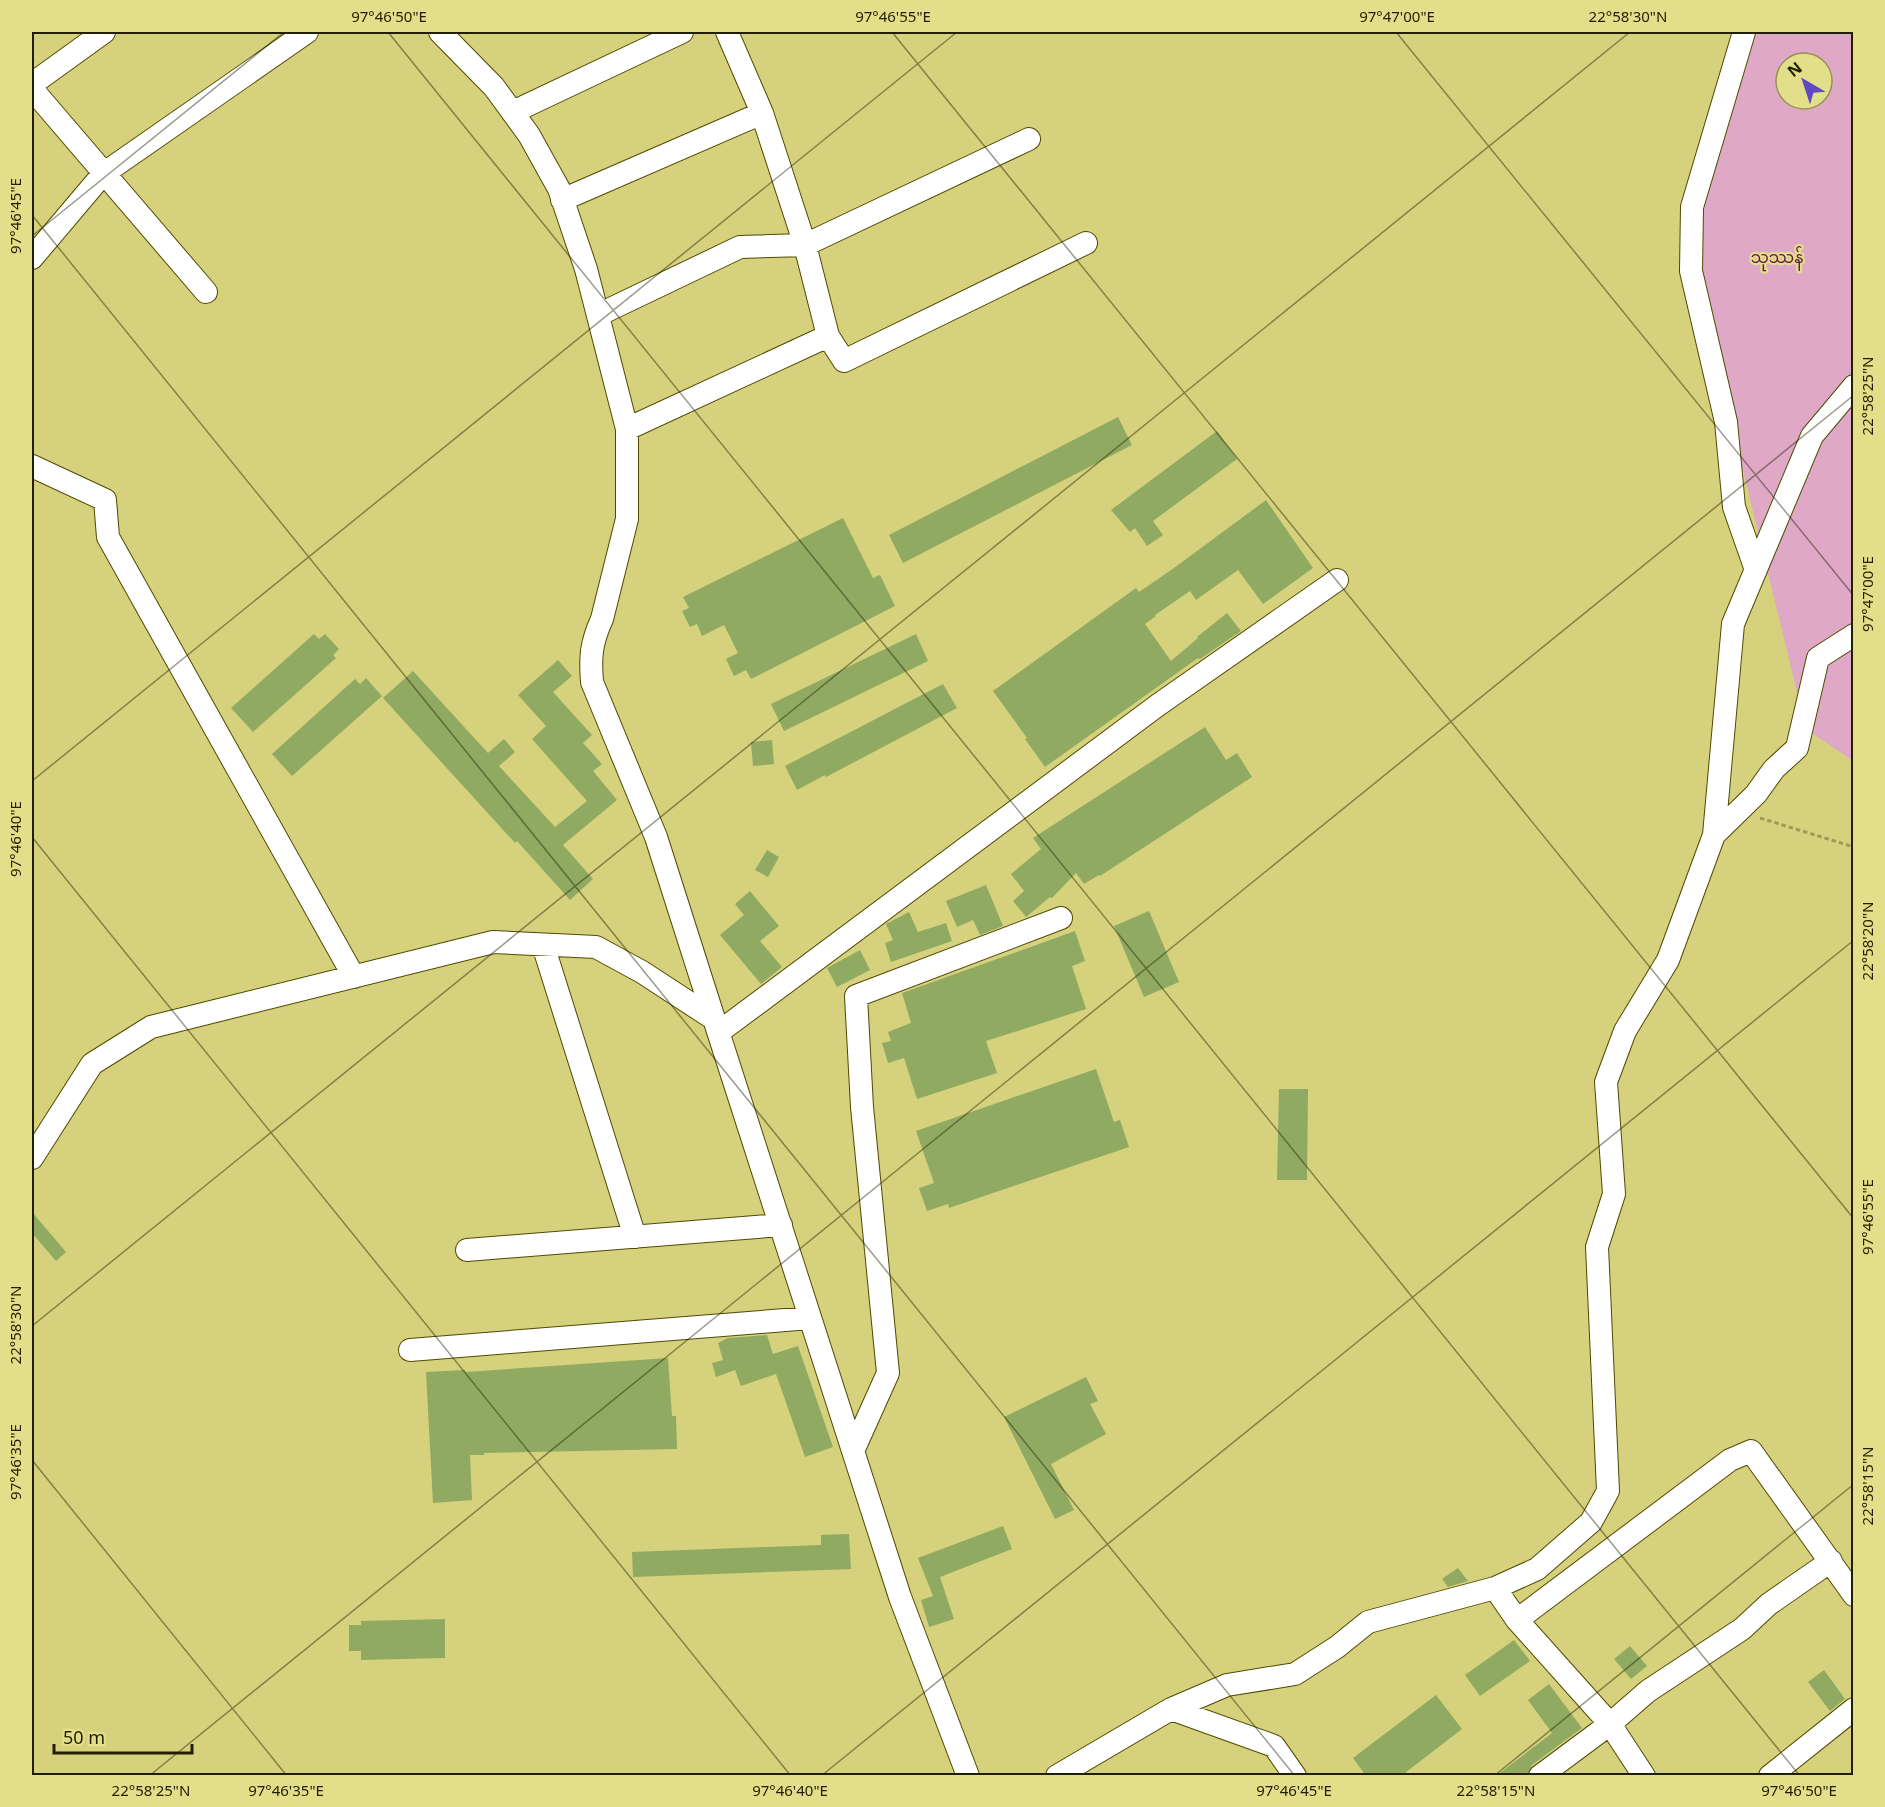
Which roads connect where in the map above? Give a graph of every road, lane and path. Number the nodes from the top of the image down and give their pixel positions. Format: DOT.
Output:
graph roads {
  1 [pos="104,32"];
  2 [pos="307,32"];
  3 [pos="440,32"];
  4 [pos="682,32"];
  5 [pos="727,32"];
  6 [pos="1744,32"];
  7 [pos="32,84"];
  8 [pos="32,89"];
  9 [pos="513,112"];
  10 [pos="762,113"];
  11 [pos="1029,139"];
  12 [pos="103,174"];
  13 [pos="562,200"];
  14 [pos="1086,243"];
  15 [pos="804,245"];
  16 [pos="32,258"];
  17 [pos="206,292"];
  18 [pos="598,315"];
  19 [pos="828,336"];
  20 [pos="1854,386"];
  21 [pos="627,429"];
  22 [pos="32,466"];
  23 [pos="1756,570"];
  24 [pos="1337,580"];
  25 [pos="1854,634"];
  26 [pos="1738,811"];
  27 [pos="1714,835"];
  28 [pos="1854,848"];
  29 [pos="1061,918"];
  30 [pos="543,945"];
  31 [pos="354,977"];
  32 [pos="716,1026"];
  33 [pos="32,1158"];
  34 [pos="781,1225"];
  35 [pos="635,1237"];
  36 [pos="467,1250"];
  37 [pos="810,1318"];
  38 [pos="410,1350"];
  39 [pos="853,1451"];
  40 [pos="1831,1561"];
  41 [pos="1495,1588"];
  42 [pos="1854,1595"];
  43 [pos="1517,1620"];
  44 [pos="1171,1709"];
  45 [pos="1854,1709"];
  46 [pos="1610,1724"];
  47 [pos="968,1776"];
  48 [pos="1057,1776"];
  49 [pos="1295,1776"];
  50 [pos="1540,1776"];
  51 [pos="1644,1776"];
  52 [pos="1770,1776"];
  1 -- 7 [label="street"];
  2 -- 12 [label="street"];
  3 -- 9 [label="street"];
  4 -- 9 [label="street"];
  5 -- 10 [label="street"];
  6 -- 23 [label="street"];
  8 -- 12 [label="street"];
  9 -- 13 [label="street"];
  10 -- 13 [label="street"];
  10 -- 15 [label="street"];
  11 -- 15 [label="street"];
  12 -- 16 [label="street"];
  12 -- 17 [label="street"];
  13 -- 18 [label="street"];
  14 -- 19 [label="street"];
  15 -- 18 [label="street"];
  15 -- 19 [label="street"];
  18 -- 21 [label="street"];
  19 -- 21 [label="street"];
  20 -- 23 [label="street"];
  21 -- 32 [label="street"];
  22 -- 31 [label="street"];
  23 -- 27 [label="street"];
  24 -- 32 [label="street"];
  25 -- 26 [label="street"];
  26 -- 27 [label="street"];
  26 -- 28 [label="path"];
  27 -- 41 [label="street"];
  29 -- 39 [label="street"];
  30 -- 31 [label="street"];
  30 -- 32 [label="street"];
  30 -- 35 [label="street"];
  31 -- 33 [label="street"];
  32 -- 34 [label="street"];
  34 -- 35 [label="street"];
  34 -- 37 [label="street"];
  35 -- 36 [label="street"];
  37 -- 38 [label="street"];
  37 -- 39 [label="street"];
  39 -- 47 [label="street"];
  40 -- 42 [label="street"];
  40 -- 43 [label="street"];
  40 -- 46 [label="street"];
  41 -- 43 [label="street"];
  41 -- 44 [label="street"];
  43 -- 46 [label="street"];
  44 -- 48 [label="street"];
  44 -- 49 [label="street"];
  45 -- 52 [label="street"];
  46 -- 50 [label="street"];
  46 -- 51 [label="street"];
}
